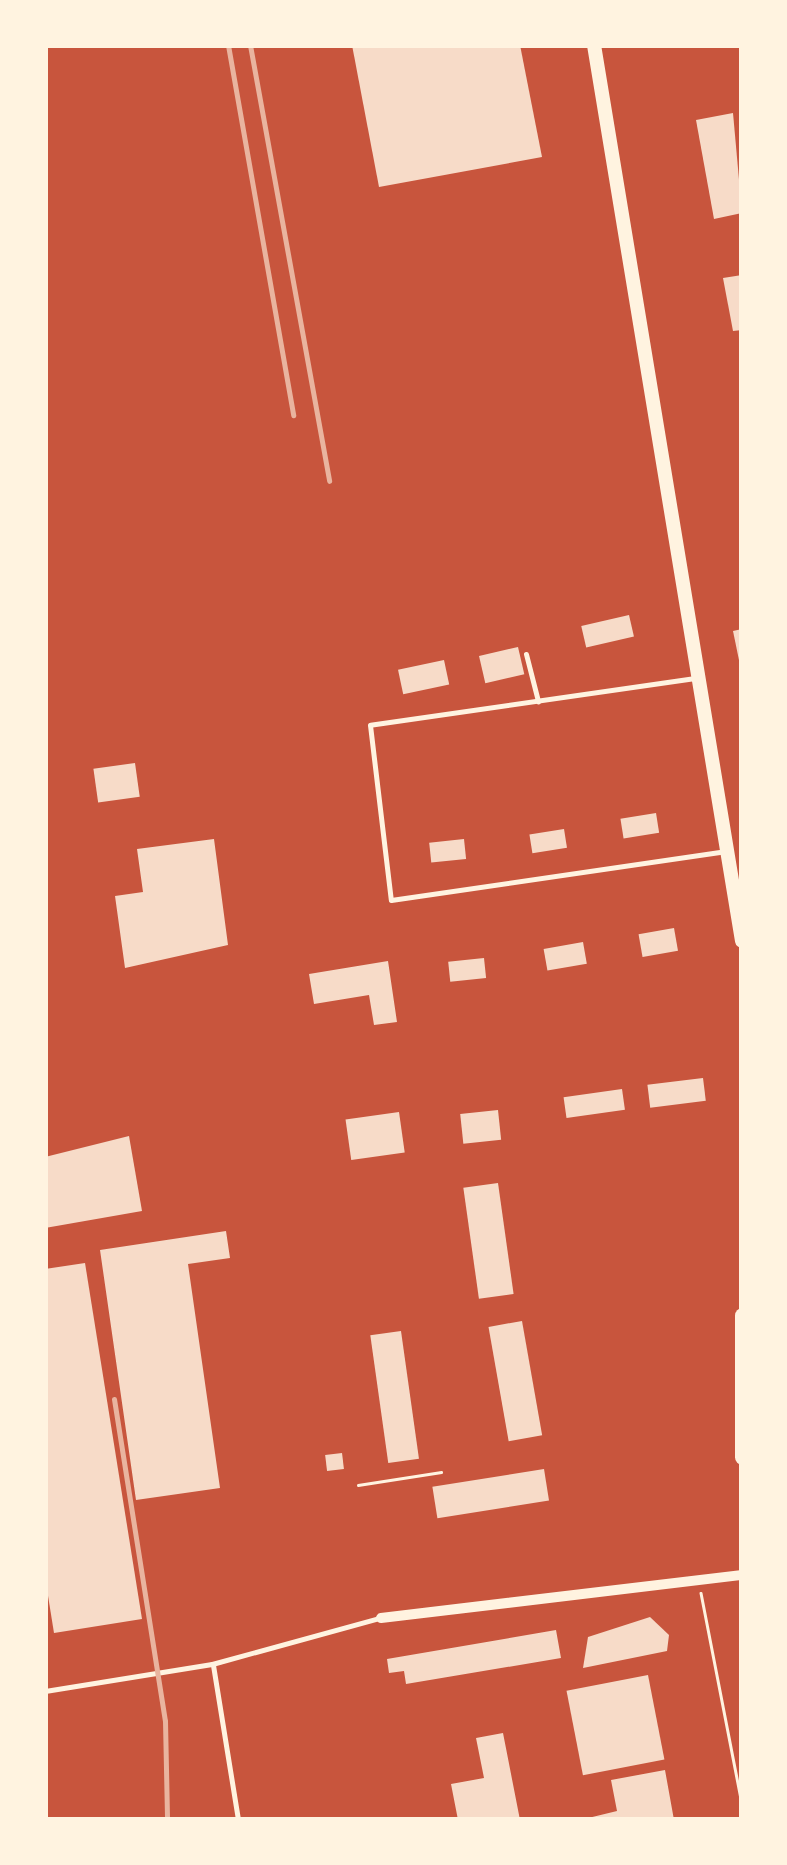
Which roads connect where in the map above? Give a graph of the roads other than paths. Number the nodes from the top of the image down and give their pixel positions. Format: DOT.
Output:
graph roads {
  1 [pos="594,45"];
  2 [pos="526,654"];
  3 [pos="698,678"];
  4 [pos="538,701"];
  5 [pos="727,851"];
  6 [pos="742,941"];
  7 [pos="742,1315"];
  8 [pos="742,1457"];
  9 [pos="742,1575"];
  10 [pos="382,1618"];
  11 [pos="212,1664"];
  12 [pos="45,1690"];
  13 [pos="238,1820"];
  1 -- 3 [label="main road"];
  2 -- 4 [label="lane"];
  3 -- 4 [label="lane"];
  3 -- 5 [label="main road"];
  4 -- 5 [label="lane"];
  5 -- 6 [label="main road"];
  7 -- 8 [label="main road"];
  9 -- 10 [label="street"];
  10 -- 11 [label="lane"];
  11 -- 12 [label="lane"];
  11 -- 13 [label="lane"];
}
